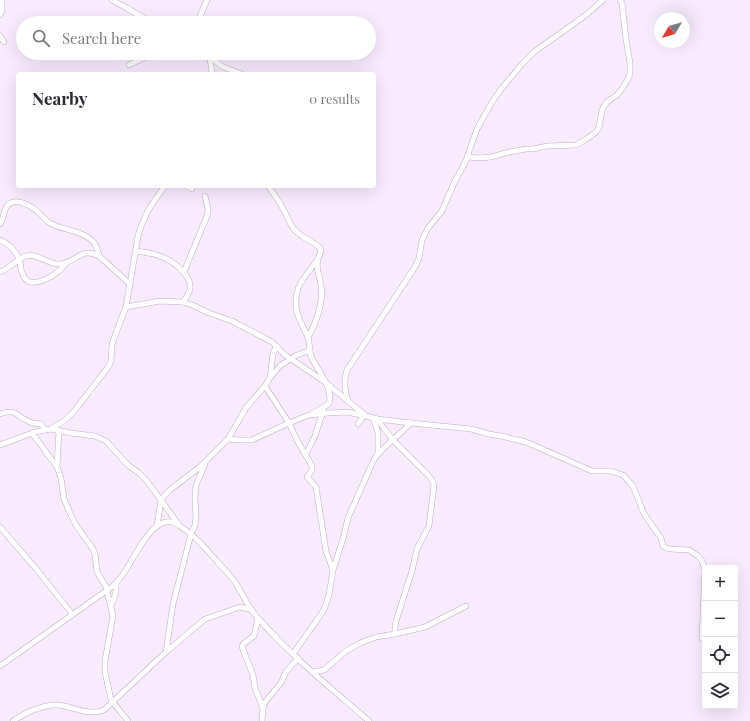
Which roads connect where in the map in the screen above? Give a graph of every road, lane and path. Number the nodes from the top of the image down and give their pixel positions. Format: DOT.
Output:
graph roads {
  1 [pos="2,0"];
  2 [pos="112,0"];
  3 [pos="207,0"];
  4 [pos="603,0"];
  5 [pos="620,0"];
  6 [pos="0,15"];
  7 [pos="140,16"];
  8 [pos="200,16"];
  9 [pos="0,36"];
  10 [pos="4,42"];
  11 [pos="139,60"];
  12 [pos="210,60"];
  13 [pos="214,60"];
  14 [pos="129,65"];
  15 [pos="212,72"];
  16 [pos="237,72"];
  17 [pos="468,157"];
  18 [pos="164,188"];
  19 [pos="269,188"];
  20 [pos="205,196"];
  21 [pos="0,224"];
  22 [pos="0,240"];
  23 [pos="136,251"];
  24 [pos="99,256"];
  25 [pos="318,258"];
  26 [pos="19,259"];
  27 [pos="66,263"];
  28 [pos="0,272"];
  29 [pos="184,272"];
  30 [pos="130,284"];
  31 [pos="183,302"];
  32 [pos="126,307"];
  33 [pos="308,338"];
  34 [pos="276,346"];
  35 [pos="310,350"];
  36 [pos="290,359"];
  37 [pos="269,379"];
  38 [pos="325,382"];
  39 [pos="266,388"];
  40 [pos="345,390"];
  41 [pos="340,394"];
  42 [pos="348,401"];
  43 [pos="329,404"];
  44 [pos="322,413"];
  45 [pos="0,414"];
  46 [pos="309,415"];
  47 [pos="365,415"];
  48 [pos="375,418"];
  49 [pos="289,423"];
  50 [pos="411,423"];
  51 [pos="358,424"];
  52 [pos="48,429"];
  53 [pos="59,431"];
  54 [pos="32,434"];
  55 [pos="228,439"];
  56 [pos="393,440"];
  57 [pos="2,443"];
  58 [pos="306,454"];
  59 [pos="378,454"];
  60 [pos="207,460"];
  61 [pos="57,467"];
  62 [pos="161,500"];
  63 [pos="179,525"];
  64 [pos="157,526"];
  65 [pos="0,527"];
  66 [pos="191,534"];
  67 [pos="333,570"];
  68 [pos="116,583"];
  69 [pos="107,590"];
  70 [pos="466,606"];
  71 [pos="111,607"];
  72 [pos="252,610"];
  73 [pos="72,614"];
  74 [pos="258,618"];
  75 [pos="395,634"];
  76 [pos="702,637"];
  77 [pos="166,652"];
  78 [pos="295,656"];
  79 [pos="0,666"];
  80 [pos="313,672"];
  81 [pos="113,702"];
  82 [pos="263,708"];
  83 [pos="13,721"];
  84 [pos="128,721"];
  85 [pos="262,721"];
  86 [pos="369,721"];
  1 -- 6 [label="street"];
  2 -- 7 [label="street"];
  3 -- 8 [label="street"];
  4 -- 17 [label="street"];
  5 -- 17 [label="street"];
  9 -- 10 [label="street"];
  11 -- 14 [label="street"];
  12 -- 15 [label="street"];
  13 -- 16 [label="street"];
  17 -- 40 [label="street"];
  18 -- 23 [label="street"];
  19 -- 25 [label="street"];
  20 -- 29 [label="street"];
  21 -- 24 [label="street"];
  22 -- 26 [label="street"];
  23 -- 29 [label="street"];
  23 -- 30 [label="street"];
  24 -- 27 [label="street"];
  24 -- 30 [label="street"];
  25 -- 33 [label="street"];
  25 -- 33 [label="street"];
  26 -- 27 [label="street"];
  26 -- 27 [label="street"];
  26 -- 28 [label="street"];
  29 -- 31 [label="street"];
  30 -- 32 [label="street"];
  31 -- 32 [label="street"];
  31 -- 34 [label="street"];
  32 -- 52 [label="street"];
  33 -- 35 [label="street"];
  34 -- 36 [label="street"];
  34 -- 37 [label="street"];
  35 -- 36 [label="street"];
  35 -- 38 [label="street"];
  36 -- 37 [label="street"];
  36 -- 38 [label="street"];
  37 -- 39 [label="street"];
  38 -- 41 [label="street"];
  38 -- 43 [label="street"];
  39 -- 49 [label="street"];
  39 -- 55 [label="street"];
  40 -- 41 [label="street"];
  40 -- 42 [label="street"];
  41 -- 42 [label="street"];
  41 -- 43 [label="street"];
  42 -- 47 [label="street"];
  43 -- 44 [label="street"];
  43 -- 46 [label="street"];
  44 -- 46 [label="street"];
  44 -- 47 [label="street"];
  44 -- 58 [label="street"];
  45 -- 52 [label="street"];
  46 -- 49 [label="street"];
  47 -- 48 [label="street"];
  47 -- 51 [label="street"];
  48 -- 50 [label="street"];
  48 -- 56 [label="street"];
  48 -- 59 [label="street"];
  49 -- 55 [label="street"];
  49 -- 58 [label="street"];
  50 -- 56 [label="street"];
  50 -- 76 [label="street"];
  52 -- 53 [label="street"];
  52 -- 54 [label="street"];
  53 -- 61 [label="street"];
  53 -- 62 [label="street"];
  54 -- 57 [label="street"];
  54 -- 61 [label="street"];
  55 -- 60 [label="street"];
  56 -- 59 [label="street"];
  56 -- 75 [label="street"];
  58 -- 67 [label="street"];
  59 -- 67 [label="street"];
  60 -- 62 [label="street"];
  60 -- 66 [label="street"];
  61 -- 69 [label="street"];
  62 -- 63 [label="street"];
  62 -- 64 [label="street"];
  63 -- 64 [label="street"];
  63 -- 66 [label="street"];
  64 -- 68 [label="street"];
  65 -- 73 [label="street"];
  66 -- 72 [label="street"];
  66 -- 77 [label="street"];
  67 -- 78 [label="street"];
  68 -- 69 [label="street"];
  68 -- 71 [label="street"];
  69 -- 71 [label="street"];
  69 -- 73 [label="street"];
  70 -- 75 [label="street"];
  71 -- 81 [label="street"];
  72 -- 74 [label="street"];
  72 -- 77 [label="street"];
  73 -- 79 [label="street"];
  74 -- 78 [label="street"];
  74 -- 82 [label="street"];
  75 -- 80 [label="street"];
  77 -- 81 [label="street"];
  78 -- 80 [label="street"];
  78 -- 82 [label="street"];
  80 -- 86 [label="street"];
  81 -- 83 [label="street"];
  81 -- 84 [label="street"];
  82 -- 85 [label="street"];
}
